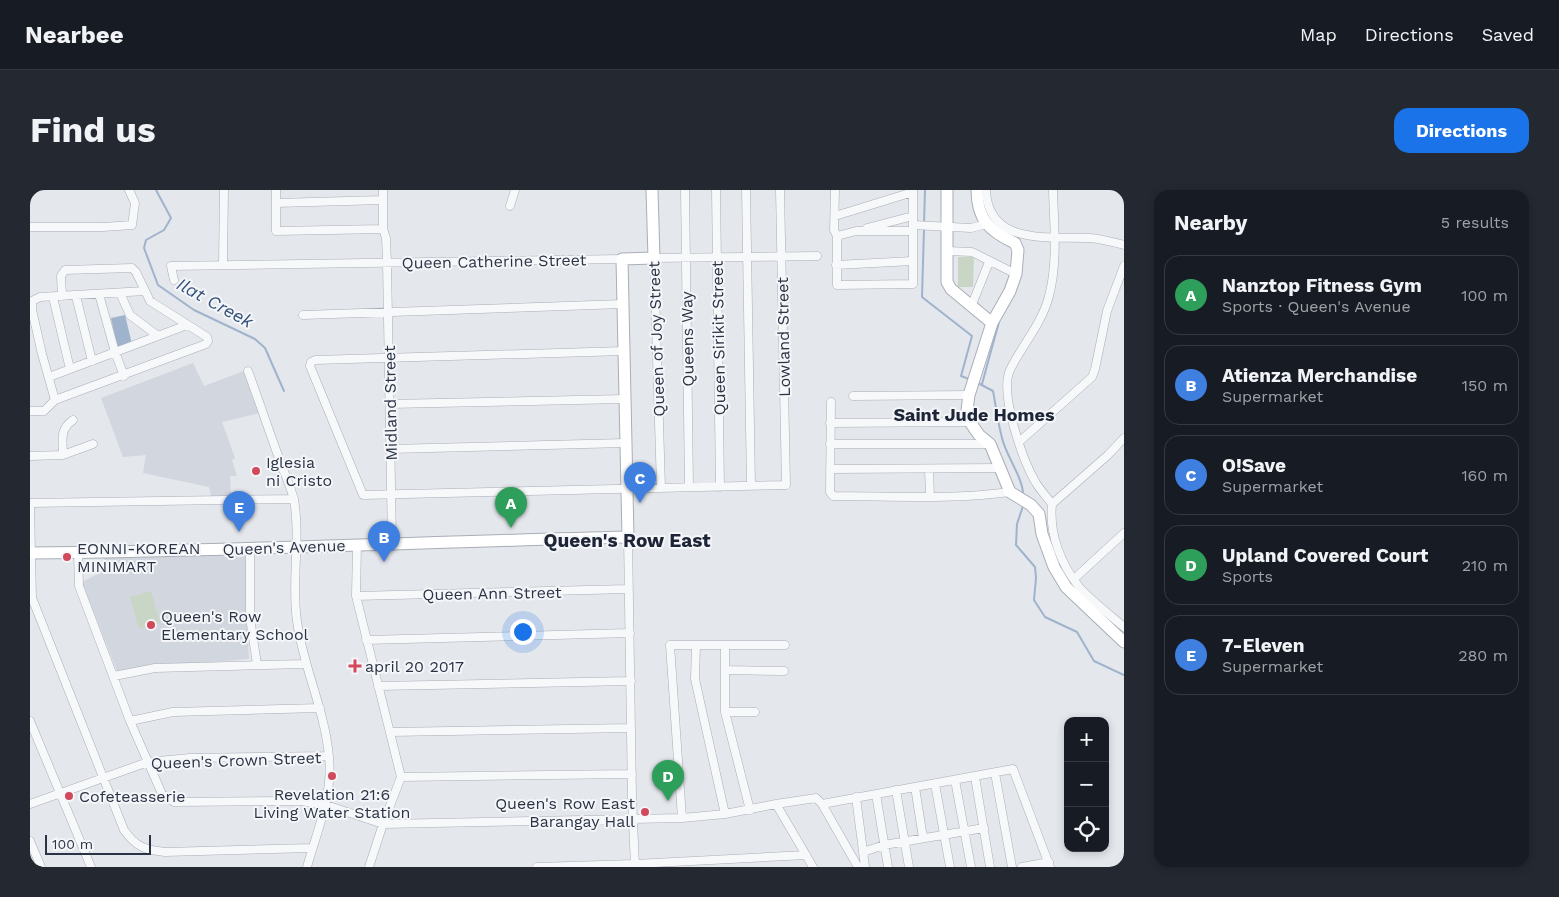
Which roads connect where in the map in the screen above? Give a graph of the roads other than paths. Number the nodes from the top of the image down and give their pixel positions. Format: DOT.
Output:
graph roads {
  1 [pos="129,190"];
  2 [pos="224,190"];
  3 [pos="276,190"];
  4 [pos="383,190"];
  5 [pos="516,190"];
  6 [pos="652,190"];
  7 [pos="685,190"];
  8 [pos="716,190"];
  9 [pos="746,190"];
  10 [pos="780,190"];
  11 [pos="835,190"];
  12 [pos="947,190"];
  13 [pos="977,190"];
  14 [pos="986,190"];
  15 [pos="1053,190"];
  16 [pos="913,191"];
  17 [pos="383,200"];
  18 [pos="276,203"];
  19 [pos="510,206"];
  20 [pos="835,216"];
  21 [pos="913,216"];
  22 [pos="987,224"];
  23 [pos="30,227"];
  24 [pos="915,228"];
  25 [pos="946,228"];
  26 [pos="383,229"];
  27 [pos="856,232"];
  28 [pos="837,236"];
  29 [pos="1054,237"];
  30 [pos="1124,246"];
  31 [pos="947,251"];
  32 [pos="748,256"];
  33 [pos="782,256"];
  34 [pos="817,256"];
  35 [pos="718,257"];
  36 [pos="654,258"];
  37 [pos="686,258"];
  38 [pos="622,259"];
  39 [pos="913,261"];
  40 [pos="989,262"];
  41 [pos="387,263"];
  42 [pos="223,265"];
  43 [pos="836,265"];
  44 [pos="1124,266"];
  45 [pos="1016,274"];
  46 [pos="174,280"];
  47 [pos="145,291"];
  48 [pos="120,293"];
  49 [pos="99,294"];
  50 [pos="62,296"];
  51 [pos="76,296"];
  52 [pos="53,297"];
  53 [pos="623,304"];
  54 [pos="971,307"];
  55 [pos="388,313"];
  56 [pos="303,314"];
  57 [pos="992,323"];
  58 [pos="187,326"];
  59 [pos="158,336"];
  60 [pos="624,351"];
  61 [pos="115,352"];
  62 [pos="389,358"];
  63 [pos="92,361"];
  64 [pos="70,369"];
  65 [pos="248,371"];
  66 [pos="124,376"];
  67 [pos="49,377"];
  68 [pos="972,385"];
  69 [pos="853,396"];
  70 [pos="624,399"];
  71 [pos="56,400"];
  72 [pos="831,402"];
  73 [pos="390,404"];
  74 [pos="30,411"];
  75 [pos="73,420"];
  76 [pos="970,422"];
  77 [pos="830,423"];
  78 [pos="1124,438"];
  79 [pos="1019,442"];
  80 [pos="625,443"];
  81 [pos="93,444"];
  82 [pos="830,444"];
  83 [pos="990,444"];
  84 [pos="390,449"];
  85 [pos="64,455"];
  86 [pos="30,456"];
  87 [pos="1001,468"];
  88 [pos="830,469"];
  89 [pos="929,469"];
  90 [pos="720,486"];
  91 [pos="751,486"];
  92 [pos="661,488"];
  93 [pos="689,488"];
  94 [pos="626,489"];
  95 [pos="391,495"];
  96 [pos="1015,495"];
  97 [pos="930,496"];
  98 [pos="294,499"];
  99 [pos="30,503"];
  100 [pos="1052,504"];
  101 [pos="30,508"];
  102 [pos="1124,532"];
  103 [pos="628,537"];
  104 [pos="392,543"];
  105 [pos="357,545"];
  106 [pos="296,548"];
  107 [pos="250,549"];
  108 [pos="78,552"];
  109 [pos="30,553"];
  110 [pos="1074,579"];
  111 [pos="628,589"];
  112 [pos="356,596"];
  113 [pos="31,598"];
  114 [pos="1124,627"];
  115 [pos="630,634"];
  116 [pos="366,640"];
  117 [pos="1124,642"];
  118 [pos="696,645"];
  119 [pos="725,645"];
  120 [pos="785,645"];
  121 [pos="257,664"];
  122 [pos="305,664"];
  123 [pos="725,670"];
  124 [pos="784,671"];
  125 [pos="114,676"];
  126 [pos="631,681"];
  127 [pos="378,686"];
  128 [pos="320,708"];
  129 [pos="725,712"];
  130 [pos="755,712"];
  131 [pos="130,721"];
  132 [pos="30,722"];
  133 [pos="631,728"];
  134 [pos="390,732"];
  135 [pos="329,756"];
  136 [pos="148,762"];
  137 [pos="995,773"];
  138 [pos="632,774"];
  139 [pos="400,777"];
  140 [pos="975,777"];
  141 [pos="102,778"];
  142 [pos="955,780"];
  143 [pos="935,784"];
  144 [pos="916,787"];
  145 [pos="896,790"];
  146 [pos="60,793"];
  147 [pos="876,794"];
  148 [pos="856,797"];
  149 [pos="30,804"];
  150 [pos="776,804"];
  151 [pos="822,804"];
  152 [pos="326,805"];
  153 [pos="750,810"];
  154 [pos="725,814"];
  155 [pos="682,818"];
  156 [pos="633,820"];
  157 [pos="383,824"];
  158 [pos="984,828"];
  159 [pos="964,831"];
  160 [pos="944,835"];
  161 [pos="923,838"];
  162 [pos="30,841"];
  163 [pos="903,841"];
  164 [pos="884,845"];
  165 [pos="312,848"];
  166 [pos="863,852"];
  167 [pos="806,855"];
  168 [pos="1050,865"];
  169 [pos="635,866"];
  170 [pos="1031,866"];
  171 [pos="41,867"];
  172 [pos="90,867"];
  173 [pos="307,867"];
  174 [pos="369,867"];
  175 [pos="537,867"];
  176 [pos="813,867"];
  177 [pos="858,867"];
  178 [pos="865,867"];
  179 [pos="888,867"];
  180 [pos="909,867"];
  181 [pos="950,867"];
  182 [pos="971,867"];
  183 [pos="990,867"];
  184 [pos="1012,867"];
  185 [pos="1022,867"];
  1 -- 23 [label="street"];
  2 -- 42 [label="street"];
  3 -- 18 [label="street"];
  4 -- 17 [label="street, Midland Street"];
  5 -- 19 [label="street"];
  6 -- 36 [label="street, Queen of Joy Street"];
  7 -- 37 [label="street, Queens Way"];
  8 -- 35 [label="street, Queen Sirikit Street"];
  9 -- 32 [label="street"];
  10 -- 33 [label="street, Lowland Street"];
  11 -- 20 [label="street"];
  12 -- 25 [label="street"];
  13 -- 22 [label="street"];
  14 -- 29 [label="street"];
  15 -- 29 [label="street"];
  16 -- 20 [label="street"];
  16 -- 21 [label="street"];
  17 -- 18 [label="street"];
  17 -- 26 [label="street, Midland Street"];
  18 -- 26 [label="street"];
  20 -- 28 [label="street"];
  21 -- 24 [label="street"];
  21 -- 27 [label="street"];
  22 -- 25 [label="street"];
  22 -- 45 [label="street"];
  24 -- 25 [label="street"];
  24 -- 27 [label="street"];
  24 -- 39 [label="street"];
  25 -- 31 [label="street"];
  26 -- 41 [label="street, Midland Street"];
  27 -- 28 [label="street"];
  28 -- 43 [label="street"];
  29 -- 30 [label="street"];
  29 -- 79 [label="street"];
  31 -- 40 [label="street"];
  31 -- 54 [label="street"];
  32 -- 33 [label="street, Queen Catherine Street"];
  32 -- 35 [label="street, Queen Catherine Street"];
  32 -- 91 [label="street"];
  33 -- 34 [label="street, Queen Catherine Street"];
  33 -- 91 [label="street, Lowland Street"];
  35 -- 37 [label="street, Queen Catherine Street"];
  35 -- 90 [label="street, Queen Sirikit Street"];
  36 -- 37 [label="street, Queen Catherine Street"];
  36 -- 38 [label="street, Queen Catherine Street"];
  36 -- 92 [label="street, Queen of Joy Street"];
  37 -- 93 [label="street, Queens Way"];
  38 -- 41 [label="street, Queen Catherine Street"];
  38 -- 53 [label="street"];
  39 -- 43 [label="street"];
  39 -- 43 [label="street"];
  40 -- 45 [label="street"];
  40 -- 54 [label="street"];
  41 -- 42 [label="street, Queen Catherine Street"];
  41 -- 55 [label="street, Midland Street"];
  42 -- 46 [label="street, Queen Catherine Street"];
  44 -- 79 [label="street"];
  45 -- 57 [label="street"];
  47 -- 48 [label="street"];
  47 -- 50 [label="street"];
  47 -- 58 [label="street"];
  48 -- 49 [label="street"];
  48 -- 59 [label="street"];
  49 -- 51 [label="street"];
  49 -- 61 [label="street"];
  50 -- 51 [label="street"];
  50 -- 52 [label="street"];
  51 -- 63 [label="street"];
  52 -- 64 [label="street"];
  52 -- 67 [label="street"];
  53 -- 55 [label="street"];
  53 -- 60 [label="street"];
  54 -- 57 [label="street"];
  55 -- 56 [label="street"];
  55 -- 62 [label="street, Midland Street"];
  57 -- 68 [label="street"];
  58 -- 59 [label="street"];
  58 -- 66 [label="street"];
  59 -- 61 [label="street"];
  60 -- 62 [label="street"];
  60 -- 70 [label="street"];
  61 -- 63 [label="street"];
  61 -- 66 [label="street"];
  62 -- 73 [label="street, Midland Street"];
  62 -- 95 [label="street"];
  63 -- 64 [label="street"];
  64 -- 67 [label="street"];
  65 -- 98 [label="street"];
  66 -- 71 [label="street"];
  67 -- 71 [label="street"];
  68 -- 69 [label="street"];
  68 -- 76 [label="street"];
  70 -- 73 [label="street"];
  70 -- 80 [label="street"];
  71 -- 74 [label="street"];
  72 -- 77 [label="street"];
  73 -- 84 [label="street, Midland Street"];
  75 -- 85 [label="street"];
  76 -- 77 [label="street"];
  76 -- 83 [label="street"];
  77 -- 82 [label="street"];
  78 -- 100 [label="street"];
  79 -- 100 [label="street"];
  80 -- 84 [label="street"];
  80 -- 94 [label="street"];
  81 -- 85 [label="street"];
  82 -- 83 [label="street"];
  82 -- 88 [label="street"];
  83 -- 87 [label="street"];
  84 -- 95 [label="street, Midland Street"];
  85 -- 86 [label="street"];
  87 -- 89 [label="street"];
  87 -- 96 [label="street"];
  88 -- 89 [label="street"];
  88 -- 97 [label="street"];
  89 -- 97 [label="street"];
  90 -- 91 [label="street"];
  90 -- 93 [label="street"];
  92 -- 93 [label="street"];
  92 -- 94 [label="street"];
  94 -- 95 [label="street"];
  94 -- 103 [label="street"];
  95 -- 104 [label="street, Midland Street"];
  96 -- 97 [label="street"];
  96 -- 117 [label="street"];
  98 -- 99 [label="street"];
  98 -- 106 [label="street"];
  100 -- 110 [label="street"];
  101 -- 109 [label="street"];
  102 -- 110 [label="street"];
  103 -- 104 [label="street, Queen's Avenue"];
  103 -- 111 [label="street"];
  104 -- 105 [label="street, Queen's Avenue"];
  105 -- 106 [label="street, Queen's Avenue"];
  105 -- 112 [label="street"];
  106 -- 107 [label="street, Queen's Avenue"];
  106 -- 122 [label="street"];
  107 -- 108 [label="street, Queen's Avenue"];
  107 -- 121 [label="street"];
  108 -- 109 [label="street, Queen's Avenue"];
  108 -- 125 [label="street"];
  109 -- 113 [label="street"];
  110 -- 114 [label="street"];
  111 -- 112 [label="street, Queen Ann Street"];
  111 -- 115 [label="street"];
  112 -- 116 [label="street"];
  113 -- 141 [label="street"];
  115 -- 116 [label="street"];
  115 -- 126 [label="street"];
  116 -- 127 [label="street"];
  118 -- 119 [label="street"];
  118 -- 154 [label="street"];
  118 -- 155 [label="street"];
  119 -- 120 [label="street"];
  119 -- 123 [label="street"];
  121 -- 122 [label="street"];
  121 -- 125 [label="street"];
  122 -- 128 [label="street"];
  123 -- 124 [label="street"];
  123 -- 129 [label="street"];
  125 -- 131 [label="street"];
  126 -- 127 [label="street"];
  126 -- 133 [label="street"];
  127 -- 134 [label="street"];
  128 -- 131 [label="street"];
  128 -- 135 [label="street"];
  129 -- 130 [label="street"];
  129 -- 153 [label="street"];
  131 -- 136 [label="street"];
  132 -- 146 [label="street"];
  133 -- 134 [label="street"];
  133 -- 138 [label="street"];
  134 -- 139 [label="street"];
  135 -- 136 [label="street, Queen's Crown Street"];
  135 -- 152 [label="street"];
  136 -- 141 [label="street, Queen's Crown Street"];
  136 -- 152 [label="street"];
  137 -- 140 [label="street"];
  137 -- 168 [label="street"];
  137 -- 184 [label="street"];
  138 -- 139 [label="street"];
  138 -- 156 [label="street"];
  139 -- 157 [label="street"];
  140 -- 142 [label="street"];
  140 -- 158 [label="street"];
  141 -- 146 [label="street, Queen's Crown Street"];
  141 -- 165 [label="street"];
  142 -- 143 [label="street"];
  142 -- 159 [label="street"];
  143 -- 144 [label="street"];
  143 -- 160 [label="street"];
  144 -- 145 [label="street"];
  144 -- 161 [label="street"];
  145 -- 147 [label="street"];
  145 -- 163 [label="street"];
  146 -- 149 [label="street, Queen's Crown Street"];
  146 -- 172 [label="street"];
  147 -- 148 [label="street"];
  147 -- 164 [label="street"];
  148 -- 151 [label="street"];
  148 -- 166 [label="street"];
  150 -- 151 [label="street"];
  150 -- 153 [label="street"];
  150 -- 167 [label="street"];
  151 -- 177 [label="street"];
  152 -- 157 [label="street"];
  152 -- 165 [label="street"];
  153 -- 154 [label="street"];
  154 -- 155 [label="street"];
  155 -- 156 [label="street"];
  156 -- 157 [label="street"];
  156 -- 169 [label="street"];
  157 -- 174 [label="street"];
  158 -- 159 [label="street"];
  158 -- 183 [label="street"];
  159 -- 160 [label="street"];
  159 -- 182 [label="street"];
  160 -- 161 [label="street"];
  160 -- 181 [label="street"];
  161 -- 163 [label="street"];
  162 -- 171 [label="street"];
  163 -- 164 [label="street"];
  163 -- 180 [label="street"];
  164 -- 166 [label="street"];
  164 -- 179 [label="street"];
  165 -- 173 [label="street"];
  166 -- 178 [label="street"];
  167 -- 169 [label="street"];
  167 -- 176 [label="street"];
  168 -- 170 [label="street"];
  169 -- 175 [label="street"];
  170 -- 185 [label="street"];
}
